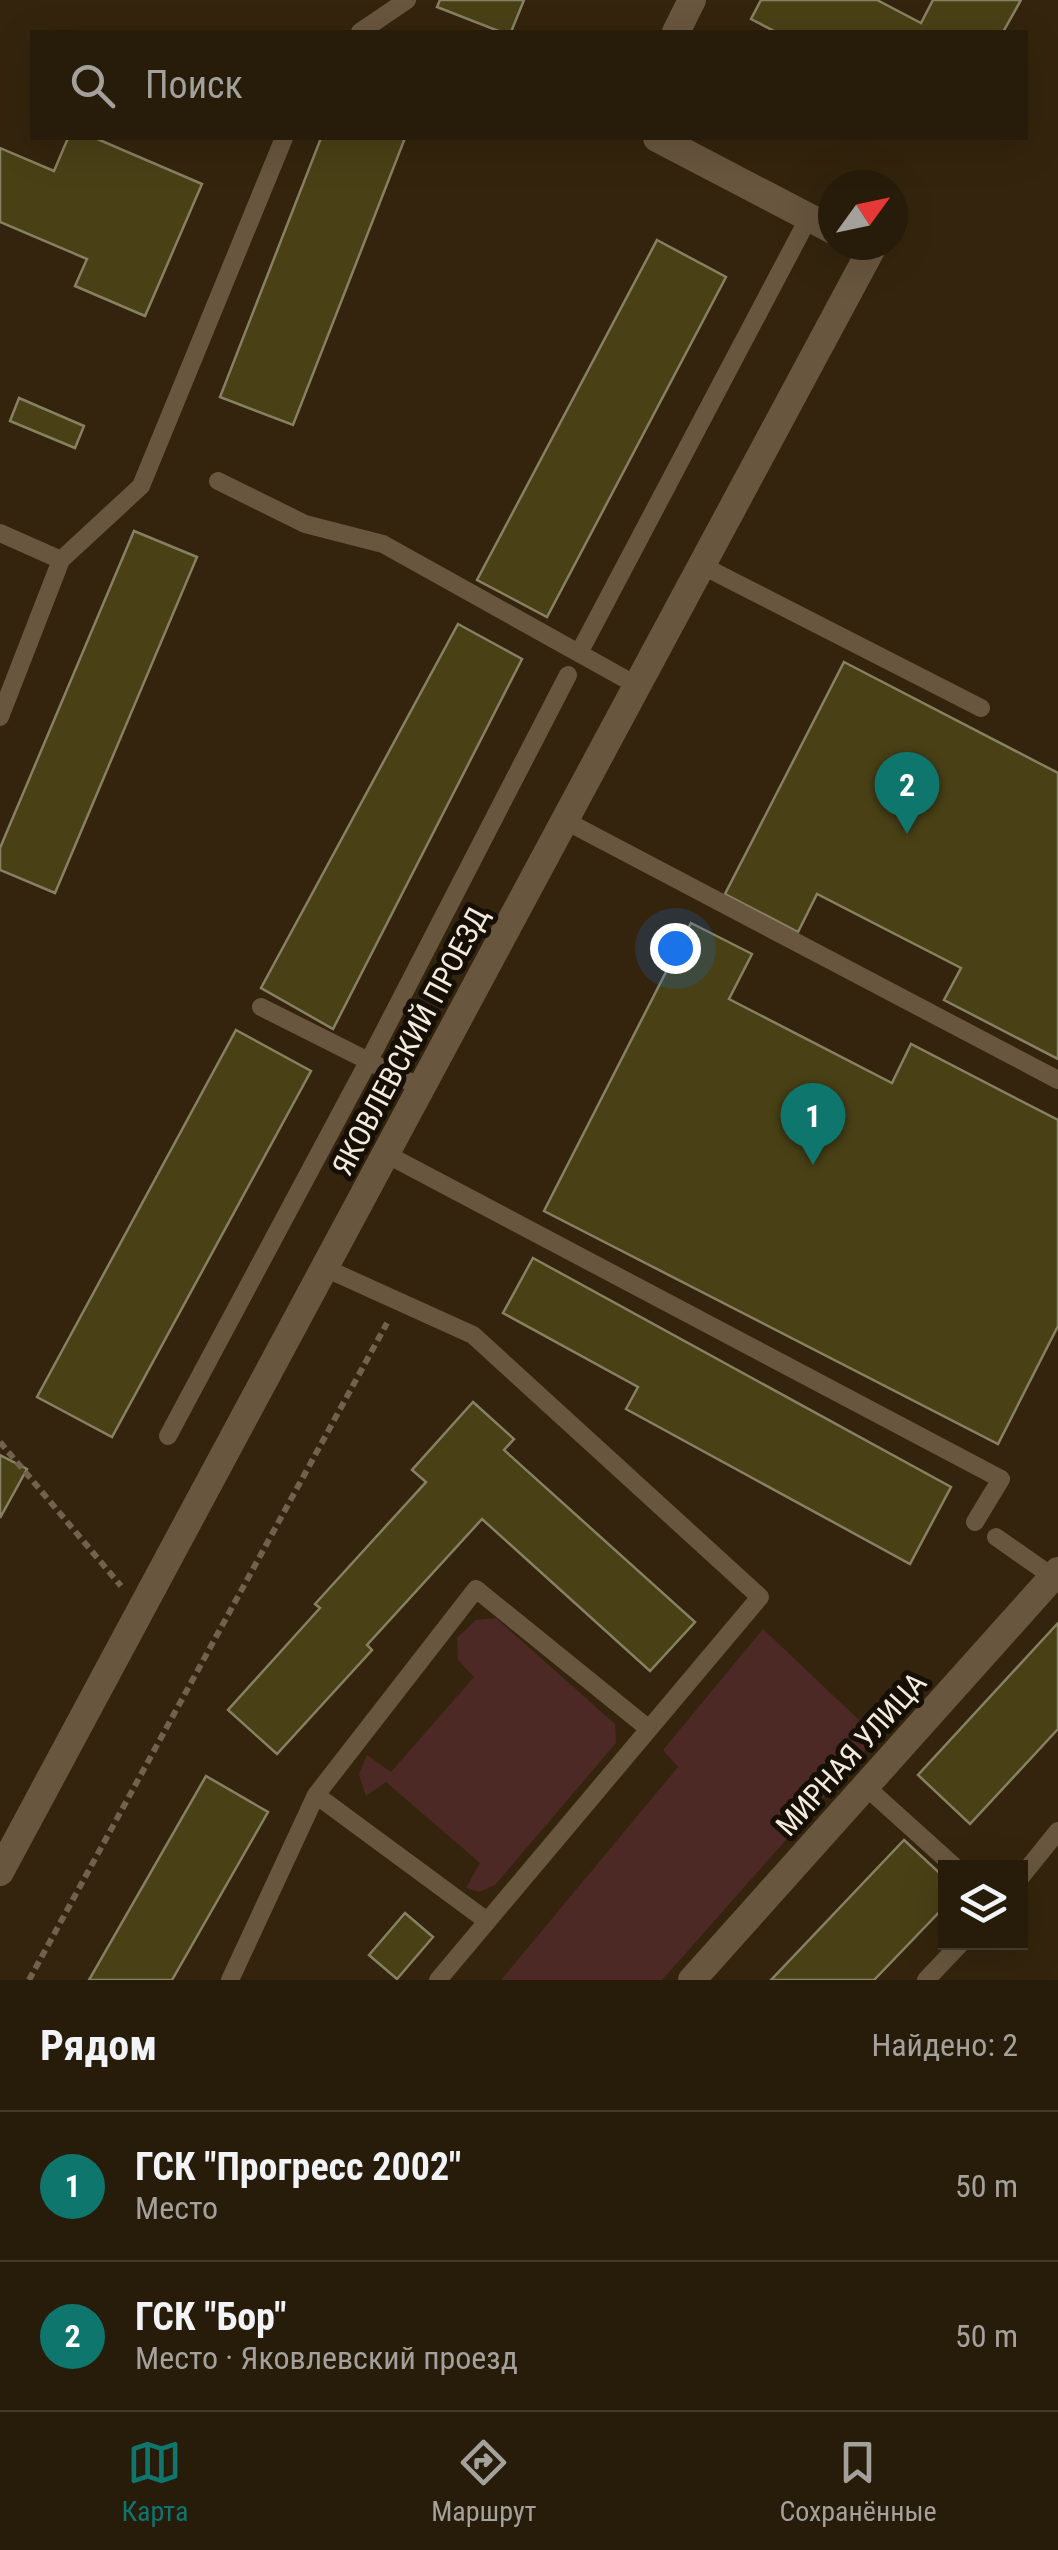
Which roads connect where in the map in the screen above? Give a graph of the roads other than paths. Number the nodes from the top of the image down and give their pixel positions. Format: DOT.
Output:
graph roads {
  1 [pos="407,0"];
  2 [pos="692,0"];
  3 [pos="370,30"];
  4 [pos="677,30"];
  5 [pos="283,140"];
  6 [pos="661,140"];
  7 [pos="818,221"];
  8 [pos="818,228"];
  9 [pos="866,260"];
  10 [pos="218,481"];
  11 [pos="0,533"];
  12 [pos="61,560"];
  13 [pos="701,566"];
  14 [pos="579,653"];
  15 [pos="568,675"];
  16 [pos="636,685"];
  17 [pos="981,708"];
  18 [pos="0,717"];
  19 [pos="564,820"];
  20 [pos="261,1008"];
  21 [pos="368,1061"];
  22 [pos="1058,1080"];
  23 [pos="422,1088"];
  24 [pos="386,1154"];
  25 [pos="325,1268"];
  26 [pos="168,1436"];
  27 [pos="975,1522"];
  28 [pos="996,1536"];
  29 [pos="1056,1574"];
  30 [pos="649,1729"];
  31 [pos="864,1786"];
  32 [pos="316,1795"];
  33 [pos="1058,1832"];
  34 [pos="947,1860"];
  35 [pos="1028,1868"];
  36 [pos="0,1872"];
  37 [pos="487,1921"];
  38 [pos="954,1950"];
  39 [pos="230,1980"];
  40 [pos="438,1980"];
  41 [pos="692,1980"];
  42 [pos="926,1980"];
  1 -- 3 [label="lane"];
  2 -- 4 [label="street"];
  5 -- 12 [label="lane"];
  6 -- 7 [label="street"];
  8 -- 14 [label="lane"];
  9 -- 13 [label="street, ЯКОВЛЕВСКИЙ ПРОЕЗД"];
  10 -- 14 [label="lane"];
  11 -- 12 [label="lane"];
  12 -- 18 [label="lane"];
  13 -- 16 [label="street, ЯКОВЛЕВСКИЙ ПРОЕЗД"];
  13 -- 17 [label="lane"];
  14 -- 16 [label="lane"];
  15 -- 21 [label="lane"];
  16 -- 19 [label="street, ЯКОВЛЕВСКИЙ ПРОЕЗД"];
  19 -- 22 [label="lane"];
  19 -- 23 [label="street, ЯКОВЛЕВСКИЙ ПРОЕЗД"];
  20 -- 21 [label="lane"];
  21 -- 23 [label="lane"];
  21 -- 26 [label="lane"];
  23 -- 24 [label="street, ЯКОВЛЕВСКИЙ ПРОЕЗД"];
  24 -- 25 [label="street, ЯКОВЛЕВСКИЙ ПРОЕЗД"];
  24 -- 27 [label="lane"];
  25 -- 30 [label="lane"];
  25 -- 36 [label="street, ЯКОВЛЕВСКИЙ ПРОЕЗД"];
  28 -- 29 [label="lane"];
  29 -- 31 [label="street, МИРНАЯ УЛИЦА"];
  30 -- 32 [label="lane"];
  30 -- 37 [label="lane"];
  31 -- 34 [label="lane"];
  31 -- 41 [label="street, МИРНАЯ УЛИЦА"];
  32 -- 37 [label="lane"];
  32 -- 39 [label="lane"];
  33 -- 35 [label="lane"];
  37 -- 40 [label="lane"];
  38 -- 42 [label="lane"];
}
